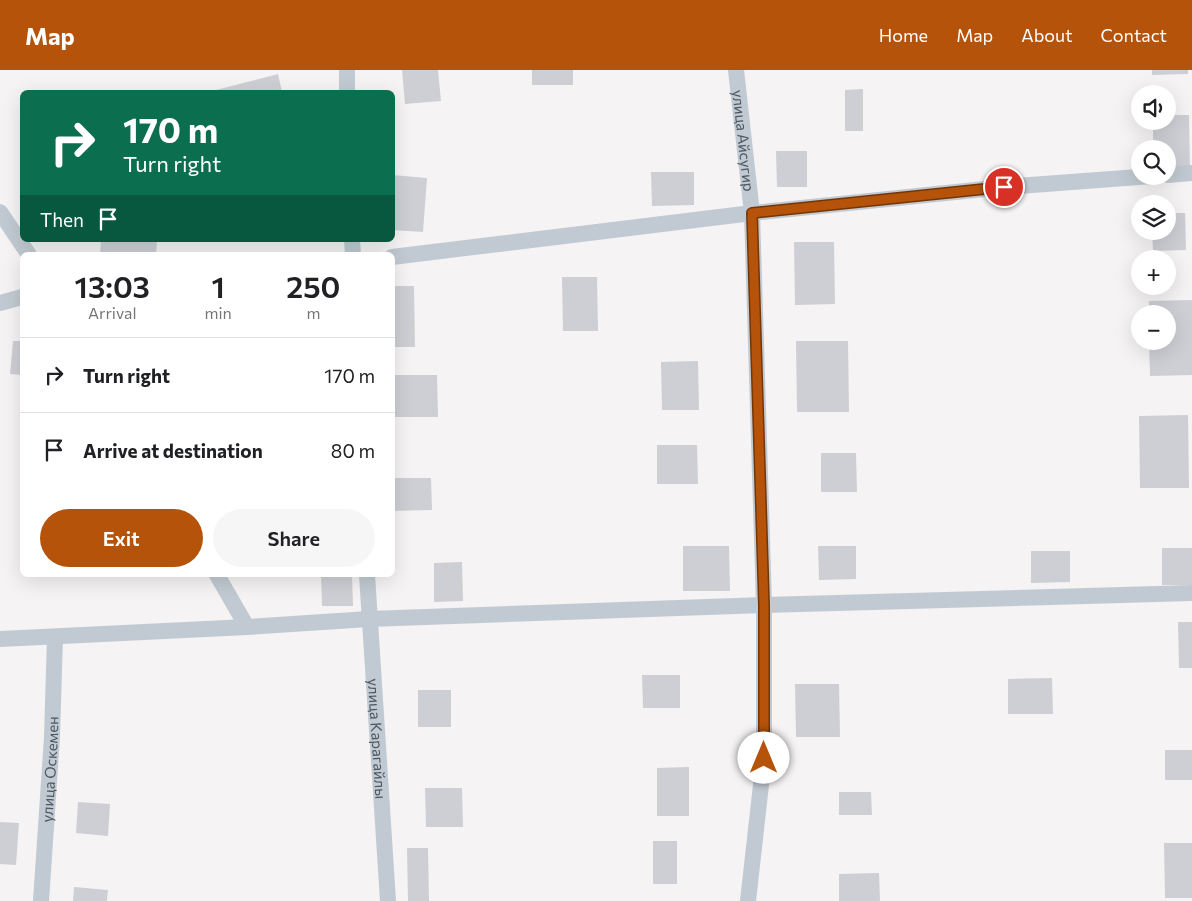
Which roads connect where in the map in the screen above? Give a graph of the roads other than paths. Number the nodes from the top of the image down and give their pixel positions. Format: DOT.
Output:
graph roads {
  1 [pos="347,70"];
  2 [pos="736,70"];
  3 [pos="347,90"];
  4 [pos="1192,173"];
  5 [pos="1176,174"];
  6 [pos="1131,178"];
  7 [pos="0,212"];
  8 [pos="752,213"];
  9 [pos="20,242"];
  10 [pos="395,257"];
  11 [pos="20,298"];
  12 [pos="0,303"];
  13 [pos="218,577"];
  14 [pos="367,577"];
  15 [pos="1192,593"];
  16 [pos="764,605"];
  17 [pos="369,619"];
  18 [pos="247,627"];
  19 [pos="55,637"];
  20 [pos="0,639"];
  21 [pos="41,901"];
  22 [pos="388,901"];
  23 [pos="748,901"];
  1 -- 3 [label="street"];
  2 -- 8 [label="street, улица Айсугир"];
  4 -- 5 [label="street"];
  6 -- 8 [label="street"];
  7 -- 9 [label="street"];
  8 -- 10 [label="street"];
  8 -- 16 [label="street, улица Айсугир"];
  11 -- 12 [label="street"];
  13 -- 18 [label="street"];
  14 -- 17 [label="street, улица Карагайлы"];
  15 -- 16 [label="street"];
  16 -- 17 [label="street"];
  16 -- 23 [label="street, улица Айсугир"];
  17 -- 18 [label="street"];
  17 -- 22 [label="street, улица Карагайлы"];
  18 -- 19 [label="street"];
  19 -- 20 [label="street"];
  19 -- 21 [label="street, улица Оскемен"];
}
